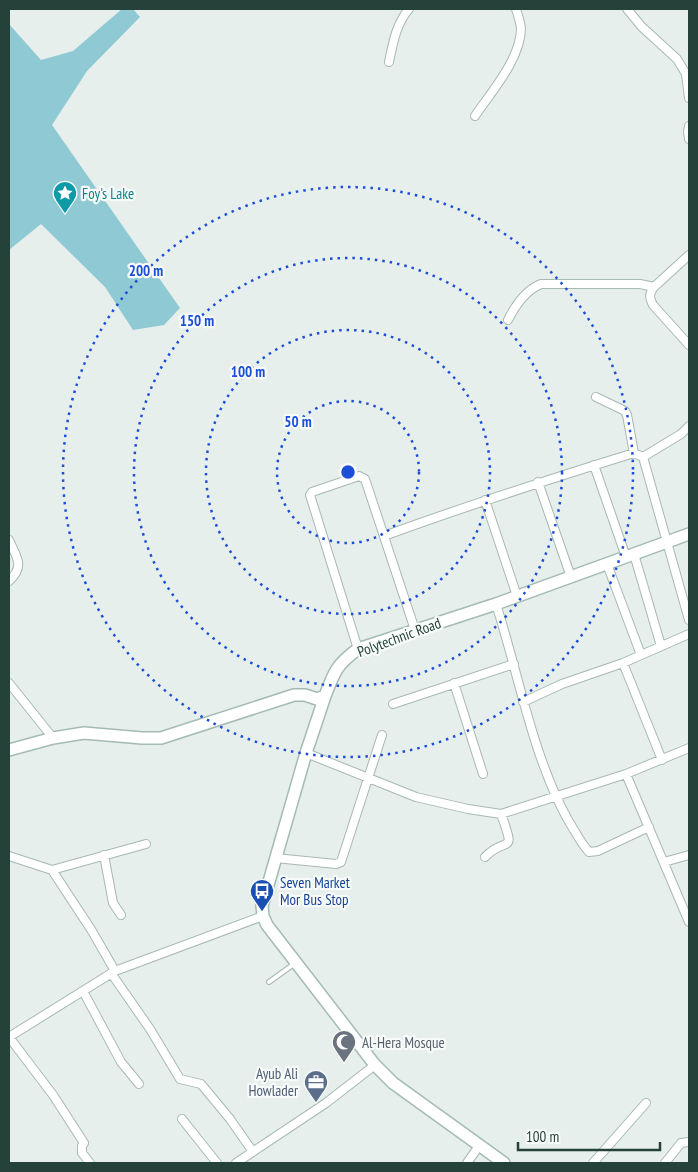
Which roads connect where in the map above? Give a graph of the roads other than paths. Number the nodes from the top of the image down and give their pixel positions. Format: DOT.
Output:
graph roads {
  1 [pos="409,9"];
  2 [pos="516,9"];
  3 [pos="627,9"];
  4 [pos="389,62"];
  5 [pos="689,98"];
  6 [pos="475,116"];
  7 [pos="689,126"];
  8 [pos="689,139"];
  9 [pos="689,255"];
  10 [pos="654,287"];
  11 [pos="508,320"];
  12 [pos="689,345"];
  13 [pos="596,397"];
  14 [pos="689,426"];
  15 [pos="634,453"];
  16 [pos="643,457"];
  17 [pos="594,465"];
  18 [pos="538,482"];
  19 [pos="485,500"];
  20 [pos="689,534"];
  21 [pos="384,536"];
  22 [pos="9,540"];
  23 [pos="667,542"];
  24 [pos="630,555"];
  25 [pos="607,564"];
  26 [pos="571,577"];
  27 [pos="9,581"];
  28 [pos="517,596"];
  29 [pos="496,604"];
  30 [pos="689,620"];
  31 [pos="415,630"];
  32 [pos="689,634"];
  33 [pos="661,646"];
  34 [pos="358,649"];
  35 [pos="641,655"];
  36 [pos="623,663"];
  37 [pos="514,664"];
  38 [pos="9,683"];
  39 [pos="454,683"];
  40 [pos="325,696"];
  41 [pos="524,702"];
  42 [pos="393,704"];
  43 [pos="382,735"];
  44 [pos="53,738"];
  45 [pos="689,748"];
  46 [pos="9,750"];
  47 [pos="306,753"];
  48 [pos="662,760"];
  49 [pos="484,774"];
  50 [pos="626,774"];
  51 [pos="368,778"];
  52 [pos="555,796"];
  53 [pos="501,814"];
  54 [pos="649,827"];
  55 [pos="146,844"];
  56 [pos="104,855"];
  57 [pos="689,855"];
  58 [pos="9,856"];
  59 [pos="485,857"];
  60 [pos="275,858"];
  61 [pos="664,862"];
  62 [pos="52,870"];
  63 [pos="121,915"];
  64 [pos="263,916"];
  65 [pos="689,922"];
  66 [pos="296,963"];
  67 [pos="113,972"];
  68 [pos="269,982"];
  69 [pos="83,991"];
  70 [pos="9,1037"];
  71 [pos="375,1065"];
  72 [pos="139,1084"];
  73 [pos="646,1103"];
  74 [pos="182,1119"];
  75 [pos="689,1142"];
  76 [pos="480,1146"];
  77 [pos="252,1152"];
  78 [pos="90,1163"];
  79 [pos="217,1163"];
  80 [pos="236,1163"];
  81 [pos="468,1163"];
  82 [pos="504,1163"];
  83 [pos="594,1163"];
  84 [pos="665,1163"];
  1 -- 4 [label="street"];
  2 -- 6 [label="street"];
  3 -- 5 [label="street"];
  7 -- 8 [label="street"];
  9 -- 10 [label="street"];
  10 -- 11 [label="street"];
  10 -- 12 [label="street"];
  13 -- 15 [label="street"];
  14 -- 16 [label="street"];
  15 -- 16 [label="street"];
  15 -- 17 [label="street"];
  16 -- 23 [label="street"];
  17 -- 18 [label="street"];
  17 -- 24 [label="street"];
  18 -- 19 [label="street"];
  18 -- 26 [label="street"];
  19 -- 21 [label="street"];
  19 -- 28 [label="street"];
  20 -- 23 [label="street, Polytechnic Road"];
  21 -- 31 [label="street"];
  21 -- 34 [label="street"];
  22 -- 27 [label="street"];
  23 -- 24 [label="street, Polytechnic Road"];
  23 -- 30 [label="street"];
  24 -- 25 [label="street, Polytechnic Road"];
  24 -- 33 [label="street"];
  25 -- 26 [label="street, Polytechnic Road"];
  25 -- 35 [label="street"];
  26 -- 28 [label="street, Polytechnic Road"];
  28 -- 29 [label="street, Polytechnic Road"];
  29 -- 31 [label="street, Polytechnic Road"];
  29 -- 37 [label="street"];
  31 -- 34 [label="street, Polytechnic Road"];
  32 -- 33 [label="street"];
  33 -- 35 [label="street"];
  34 -- 40 [label="street, Polytechnic Road"];
  35 -- 36 [label="street"];
  36 -- 41 [label="street"];
  36 -- 48 [label="street"];
  37 -- 39 [label="street"];
  37 -- 41 [label="street"];
  38 -- 44 [label="street"];
  39 -- 42 [label="street"];
  39 -- 49 [label="street"];
  40 -- 44 [label="street"];
  40 -- 47 [label="street, Polytechnic Road"];
  41 -- 52 [label="street"];
  43 -- 51 [label="street"];
  44 -- 46 [label="street"];
  45 -- 48 [label="street"];
  47 -- 51 [label="street"];
  47 -- 60 [label="street, Polytechnic Road"];
  48 -- 50 [label="street"];
  50 -- 52 [label="street"];
  50 -- 54 [label="street"];
  51 -- 53 [label="street"];
  51 -- 60 [label="street"];
  52 -- 53 [label="street"];
  52 -- 54 [label="street"];
  53 -- 59 [label="street"];
  54 -- 61 [label="street"];
  55 -- 56 [label="street"];
  56 -- 62 [label="street"];
  56 -- 63 [label="street"];
  57 -- 61 [label="street"];
  58 -- 62 [label="street"];
  60 -- 64 [label="street, Polytechnic Road"];
  61 -- 65 [label="street"];
  62 -- 67 [label="street"];
  64 -- 66 [label="street"];
  64 -- 67 [label="street"];
  66 -- 68 [label="lane"];
  66 -- 71 [label="street"];
  67 -- 69 [label="street"];
  67 -- 77 [label="street"];
  69 -- 70 [label="street"];
  69 -- 72 [label="street"];
  70 -- 78 [label="street"];
  71 -- 76 [label="street"];
  71 -- 77 [label="street"];
  73 -- 83 [label="street"];
  74 -- 79 [label="street"];
  75 -- 84 [label="street"];
  76 -- 81 [label="street"];
  76 -- 82 [label="street"];
  77 -- 80 [label="street"];
}
